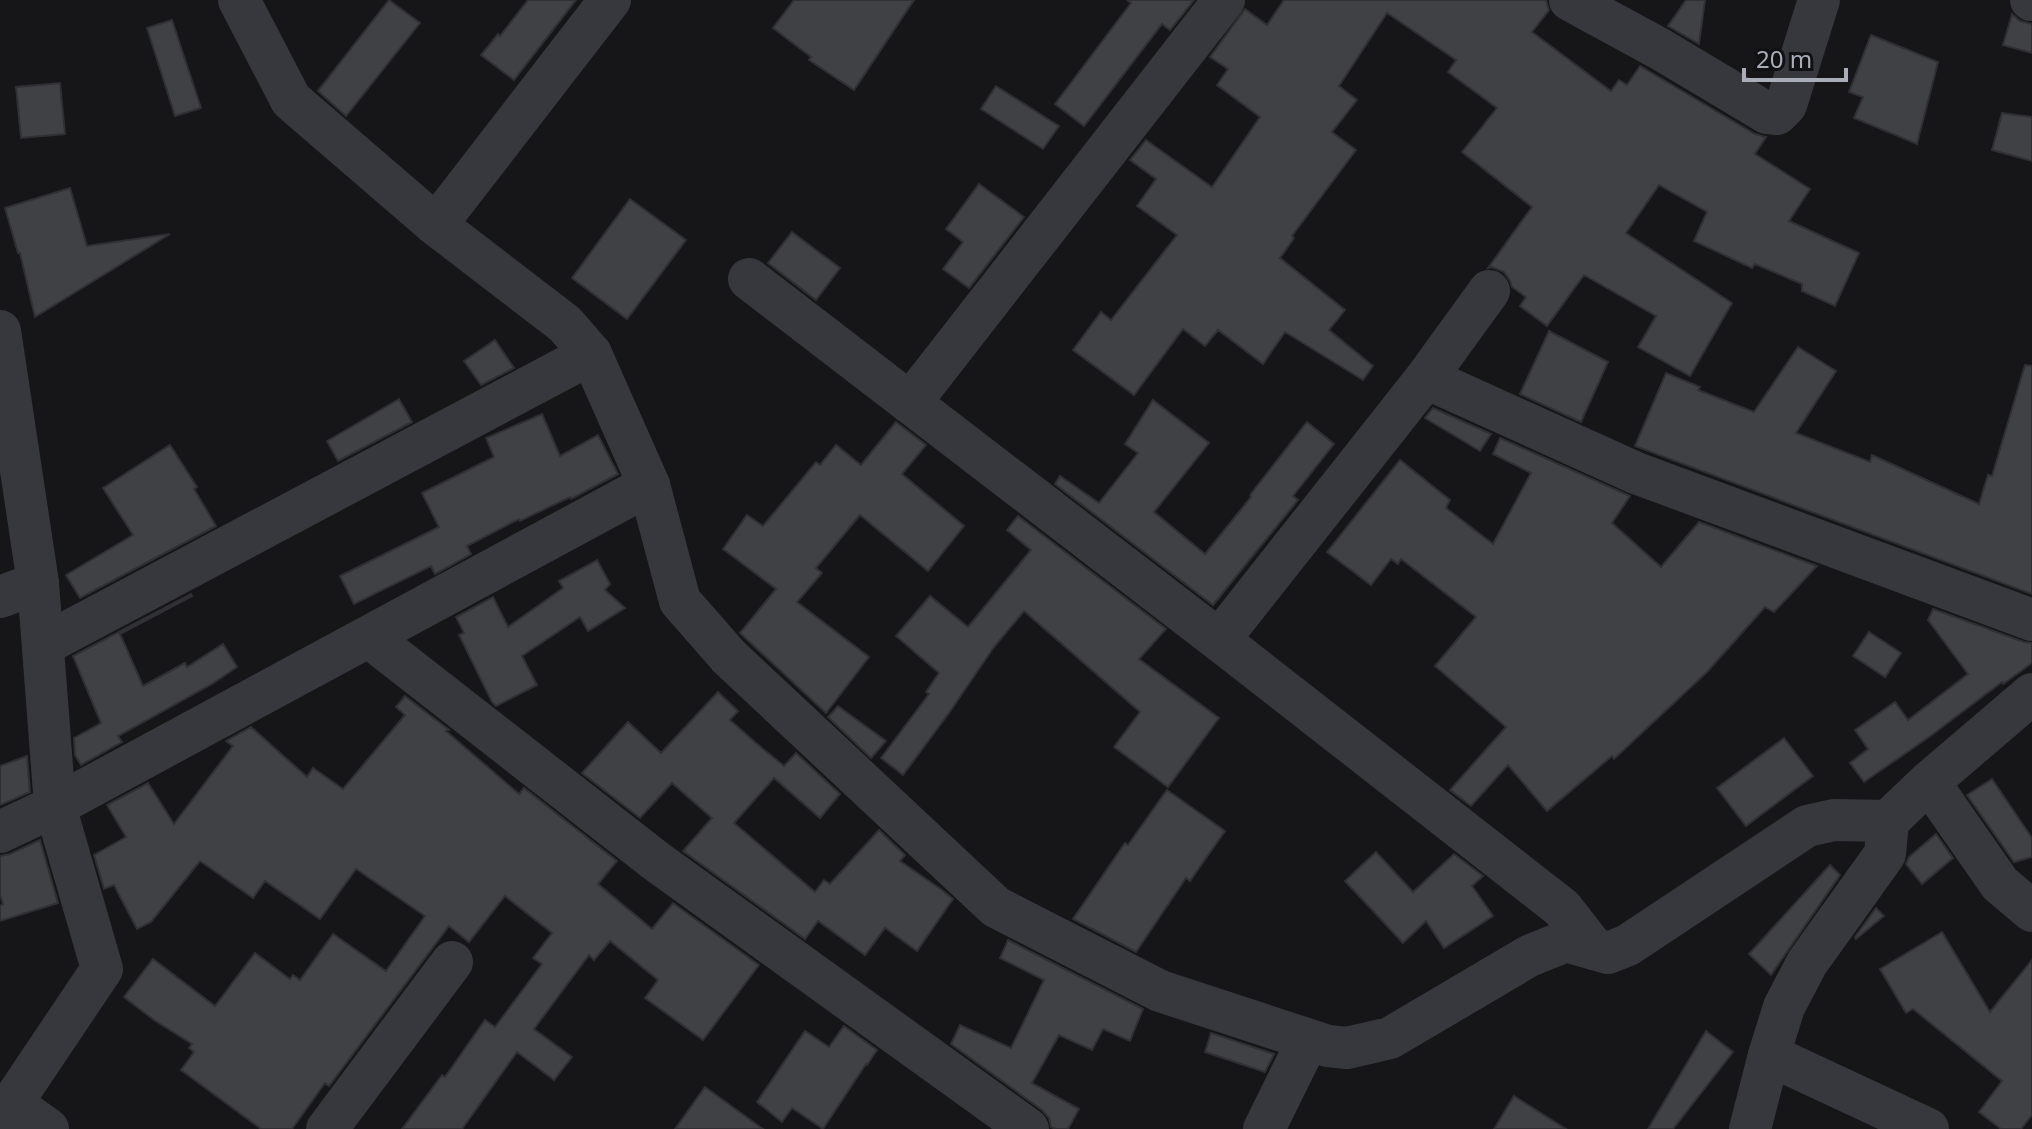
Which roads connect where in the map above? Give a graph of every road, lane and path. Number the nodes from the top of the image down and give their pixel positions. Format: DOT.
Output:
graph roads {
  1 [pos="239,0"];
  2 [pos="610,0"];
  3 [pos="1224,0"];
  4 [pos="1570,0"];
  5 [pos="1819,0"];
  6 [pos="436,225"];
  7 [pos="749,279"];
  8 [pos="1489,291"];
  9 [pos="0,331"];
  10 [pos="591,354"];
  11 [pos="1426,378"];
  12 [pos="910,403"];
  13 [pos="8,436"];
  14 [pos="649,485"];
  15 [pos="19,590"];
  16 [pos="2032,620"];
  17 [pos="369,637"];
  18 [pos="1219,640"];
  19 [pos="43,645"];
  20 [pos="2032,694"];
  21 [pos="1929,782"];
  22 [pos="55,806"];
  23 [pos="1888,821"];
  24 [pos="0,832"];
  25 [pos="2032,911"];
  26 [pos="1594,949"];
  27 [pos="452,962"];
  28 [pos="1308,1040"];
  29 [pos="1769,1055"];
  30 [pos="7,1112"];
  31 [pos="48,1129"];
  32 [pos="327,1129"];
  33 [pos="1028,1129"];
  34 [pos="1264,1129"];
  35 [pos="1750,1129"];
  36 [pos="1928,1129"];
  1 -- 6 [label="street"];
  2 -- 6 [label="street"];
  3 -- 12 [label="street"];
  4 -- 5 [label="street"];
  6 -- 10 [label="street"];
  7 -- 12 [label="street"];
  8 -- 11 [label="street"];
  9 -- 13 [label="street"];
  10 -- 14 [label="street"];
  10 -- 19 [label="street"];
  11 -- 16 [label="street"];
  11 -- 18 [label="street"];
  12 -- 18 [label="street"];
  13 -- 15 [label="street"];
  14 -- 17 [label="street"];
  14 -- 28 [label="street"];
  15 -- 19 [label="street"];
  17 -- 22 [label="street"];
  17 -- 33 [label="street"];
  18 -- 26 [label="street"];
  19 -- 22 [label="street"];
  20 -- 21 [label="street"];
  21 -- 23 [label="street"];
  21 -- 25 [label="street"];
  22 -- 24 [label="street"];
  22 -- 30 [label="street"];
  23 -- 26 [label="street"];
  23 -- 29 [label="street"];
  26 -- 28 [label="street"];
  27 -- 32 [label="street"];
  28 -- 34 [label="street"];
  29 -- 35 [label="street"];
  29 -- 36 [label="street"];
  30 -- 31 [label="street"];
}
